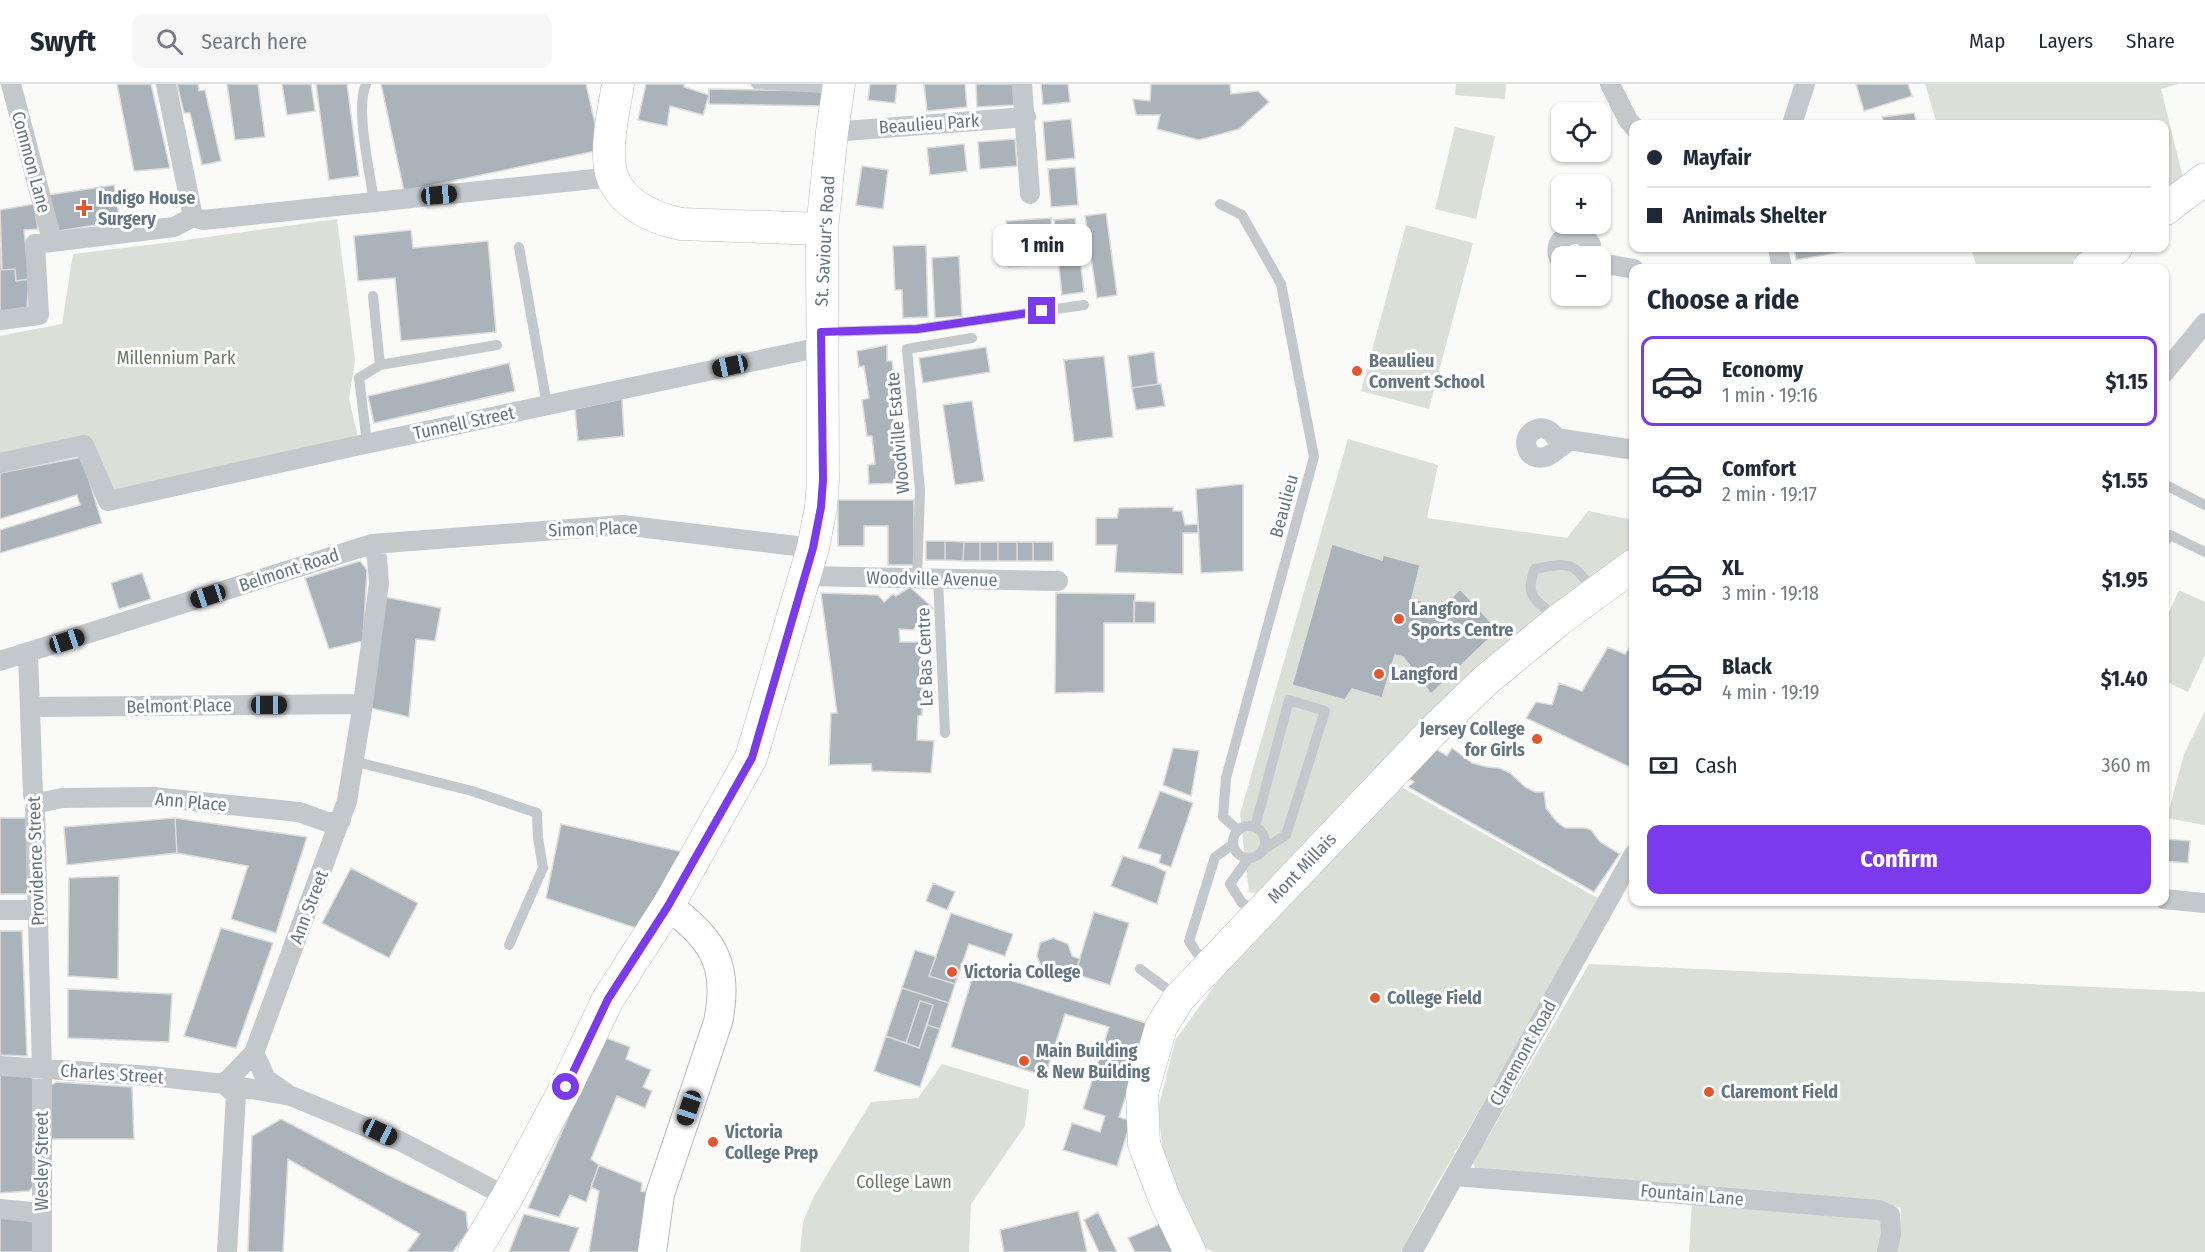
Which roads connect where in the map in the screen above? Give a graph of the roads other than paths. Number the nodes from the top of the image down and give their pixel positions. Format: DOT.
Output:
graph roads {
  1 [pos="10,84"];
  2 [pos="166,84"];
  3 [pos="366,84"];
  4 [pos="618,84"];
  5 [pos="756,84"];
  6 [pos="1022,84"];
  7 [pos="1610,84"];
  8 [pos="1805,84"];
  9 [pos="839,87"];
  10 [pos="1026,117"];
  11 [pos="1793,120"];
  12 [pos="1629,121"];
  13 [pos="832,132"];
  14 [pos="613,177"];
  15 [pos="2205,179"];
  16 [pos="1030,194"];
  17 [pos="374,201"];
  18 [pos="1220,204"];
  19 [pos="2169,206"];
  20 [pos="193,217"];
  21 [pos="822,229"];
  22 [pos="52,240"];
  23 [pos="1558,246"];
  24 [pos="1590,246"];
  25 [pos="519,248"];
  26 [pos="1611,265"];
  27 [pos="1629,268"];
  28 [pos="373,296"];
  29 [pos="1084,305"];
  30 [pos="0,321"];
  31 [pos="2205,323"];
  32 [pos="972,338"];
  33 [pos="821,340"];
  34 [pos="497,345"];
  35 [pos="380,364"];
  36 [pos="2169,367"];
  37 [pos="547,405"];
  38 [pos="1569,441"];
  39 [pos="367,443"];
  40 [pos="1629,449"];
  41 [pos="0,463"];
  42 [pos="2169,487"];
  43 [pos="2205,506"];
  44 [pos="2169,536"];
  45 [pos="372,544"];
  46 [pos="2205,552"];
  47 [pos="809,562"];
  48 [pos="1629,569"];
  49 [pos="917,579"];
  50 [pos="938,579"];
  51 [pos="1058,581"];
  52 [pos="1595,593"];
  53 [pos="1559,620"];
  54 [pos="28,653"];
  55 [pos="0,661"];
  56 [pos="363,704"];
  57 [pos="32,707"];
  58 [pos="945,733"];
  59 [pos="353,761"];
  60 [pos="38,801"];
  61 [pos="341,820"];
  62 [pos="1255,827"];
  63 [pos="1238,830"];
  64 [pos="1233,845"];
  65 [pos="1264,849"];
  66 [pos="1248,859"];
  67 [pos="1629,863"];
  68 [pos="2169,899"];
  69 [pos="2205,903"];
  70 [pos="668,906"];
  71 [pos="0,910"];
  72 [pos="37,910"];
  73 [pos="1260,912"];
  74 [pos="509,945"];
  75 [pos="1206,968"];
  76 [pos="1140,969"];
  77 [pos="1179,998"];
  78 [pos="254,1053"];
  79 [pos="0,1066"];
  80 [pos="42,1069"];
  81 [pos="224,1084"];
  82 [pos="291,1096"];
  83 [pos="1455,1176"];
  84 [pos="507,1197"];
  85 [pos="0,1209"];
  86 [pos="42,1213"];
  87 [pos="42,1252"];
  88 [pos="227,1252"];
  89 [pos="474,1252"];
  90 [pos="652,1252"];
  91 [pos="1190,1252"];
  92 [pos="1412,1252"];
  93 [pos="1887,1252"];
  1 -- 22 [label="street, Common Lane"];
  2 -- 20 [label="street"];
  3 -- 17 [label="lane"];
  4 -- 14 [label="main road"];
  5 -- 9 [label="lane"];
  6 -- 10 [label="street"];
  7 -- 12 [label="street"];
  8 -- 11 [label="street"];
  9 -- 13 [label="main road, St. Saviour's Road"];
  10 -- 13 [label="street, Beaulieu Park"];
  10 -- 16 [label="street"];
  13 -- 21 [label="main road, St. Saviour's Road"];
  14 -- 17 [label="street"];
  14 -- 21 [label="main road"];
  15 -- 19 [label="main road"];
  17 -- 20 [label="street"];
  18 -- 63 [label="lane, Beaulieu"];
  20 -- 22 [label="street"];
  21 -- 33 [label="main road, St. Saviour's Road"];
  22 -- 30 [label="street"];
  23 -- 24 [label="street"];
  25 -- 37 [label="lane"];
  26 -- 27 [label="street"];
  28 -- 35 [label="lane"];
  29 -- 33 [label="lane"];
  31 -- 36 [label="street"];
  32 -- 49 [label="lane, Woodville Estate"];
  33 -- 37 [label="street, Tunnell Street"];
  33 -- 47 [label="main road, St. Saviour's Road"];
  34 -- 35 [label="lane"];
  35 -- 39 [label="lane"];
  37 -- 39 [label="street, Tunnell Street"];
  38 -- 40 [label="street"];
  39 -- 41 [label="street, Tunnell Street"];
  42 -- 43 [label="lane"];
  44 -- 46 [label="lane"];
  45 -- 47 [label="street, Simon Place"];
  45 -- 54 [label="street, Belmont Road"];
  45 -- 56 [label="street, Ann Street"];
  47 -- 49 [label="street, Woodville Avenue"];
  47 -- 70 [label="main road, St. Saviour's Road"];
  48 -- 52 [label="main road, Mont Millais"];
  49 -- 50 [label="street, Woodville Avenue"];
  50 -- 51 [label="street, Woodville Avenue"];
  50 -- 58 [label="lane, Le Bas Centre"];
  52 -- 53 [label="main road, Mont Millais"];
  52 -- 53 [label="lane"];
  53 -- 73 [label="main road, Mont Millais"];
  54 -- 55 [label="street, Belmont Road"];
  54 -- 57 [label="street, Providence Street"];
  56 -- 57 [label="street, Belmont Place"];
  56 -- 59 [label="street, Ann Street"];
  57 -- 60 [label="street, Providence Street"];
  59 -- 61 [label="street, Ann Street"];
  59 -- 74 [label="lane"];
  60 -- 61 [label="street, Ann Place"];
  60 -- 72 [label="street, Providence Street"];
  61 -- 78 [label="street, Ann Street"];
  62 -- 63 [label="lane"];
  62 -- 65 [label="lane"];
  62 -- 65 [label="lane"];
  63 -- 64 [label="lane"];
  64 -- 66 [label="lane"];
  64 -- 75 [label="lane"];
  65 -- 66 [label="lane"];
  66 -- 73 [label="lane"];
  67 -- 83 [label="street, Claremont Road"];
  68 -- 69 [label="street"];
  70 -- 84 [label="main road, St. Saviour's Road"];
  70 -- 90 [label="main road"];
  71 -- 72 [label="street"];
  72 -- 80 [label="street, Providence Street"];
  73 -- 75 [label="main road, Mont Millais"];
  75 -- 77 [label="main road, Mont Millais"];
  76 -- 77 [label="lane"];
  77 -- 91 [label="main road, Mont Millais"];
  78 -- 81 [label="street, Ann Street"];
  78 -- 82 [label="street"];
  79 -- 80 [label="street, Charles Street"];
  80 -- 81 [label="street, Charles Street"];
  80 -- 86 [label="street, Wesley Street"];
  81 -- 82 [label="street, Charles Street"];
  81 -- 88 [label="street"];
  82 -- 84 [label="street"];
  83 -- 92 [label="street, Claremont Road"];
  83 -- 93 [label="street, Fountain Lane"];
  84 -- 89 [label="main road, St. Saviour's Road"];
  85 -- 86 [label="street"];
  86 -- 87 [label="street, Wesley Street"];
}
